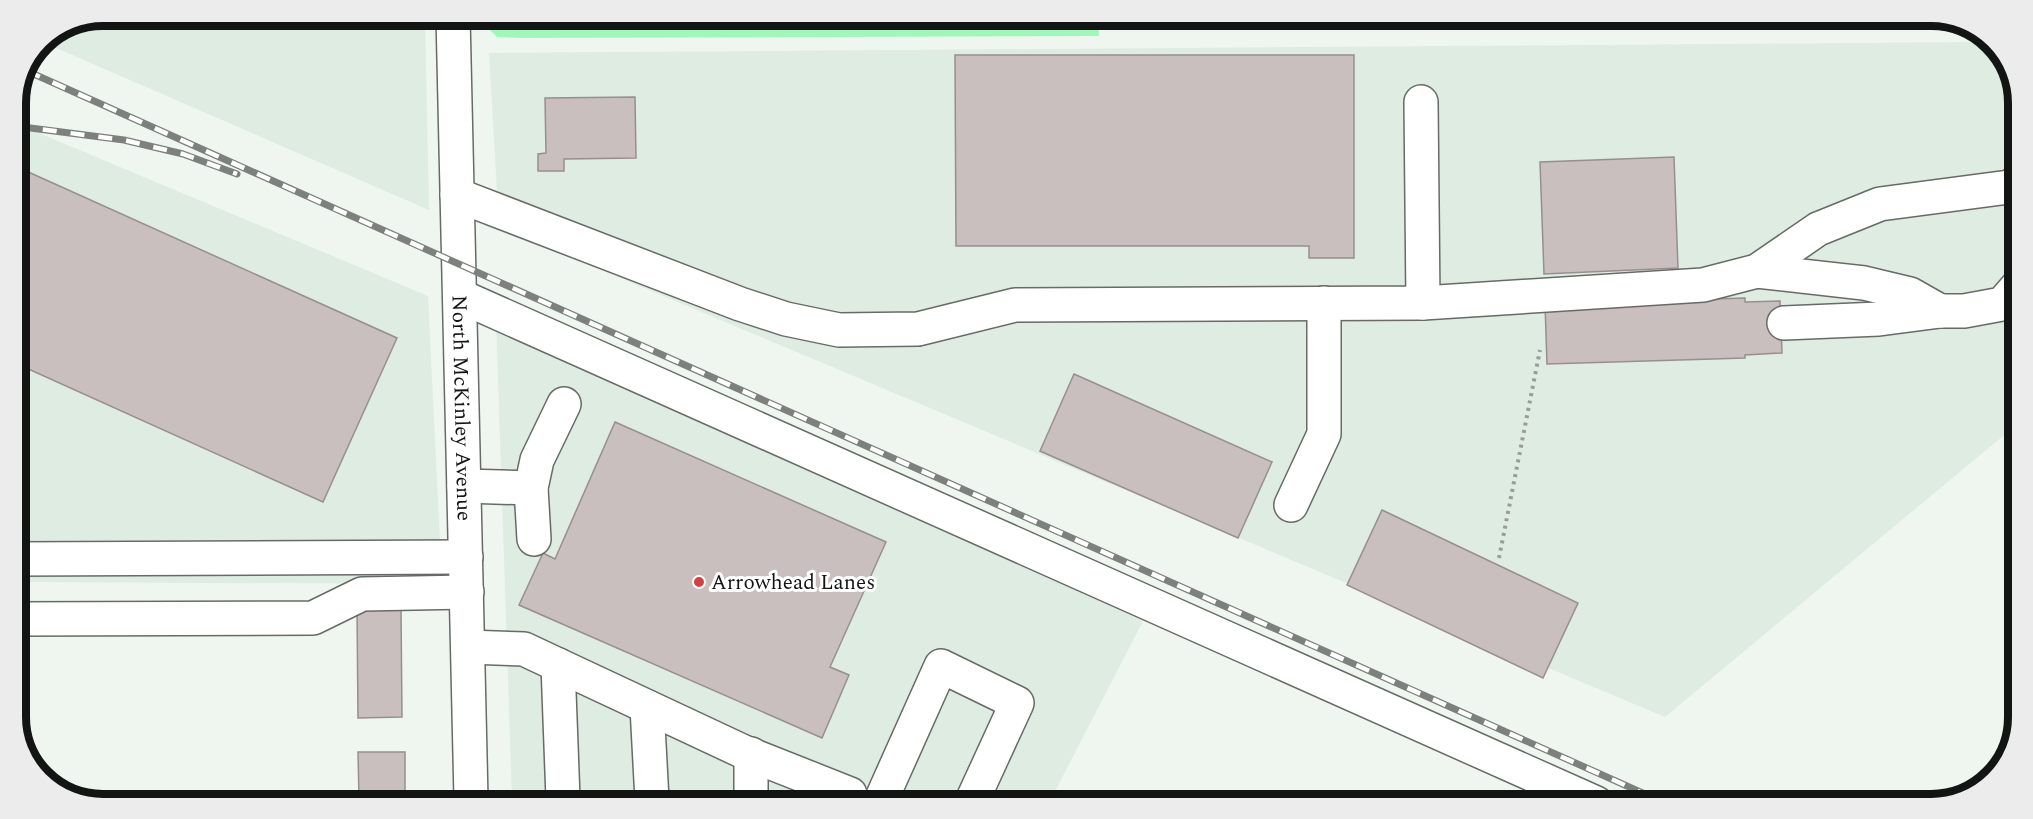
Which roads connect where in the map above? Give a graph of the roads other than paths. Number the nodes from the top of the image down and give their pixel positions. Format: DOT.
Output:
graph roads {
  1 [pos="453,26"];
  2 [pos="1421,102"];
  3 [pos="2007,187"];
  4 [pos="457,195"];
  5 [pos="1757,271"];
  6 [pos="460,296"];
  7 [pos="2007,298"];
  8 [pos="1324,303"];
  9 [pos="1423,303"];
  10 [pos="1940,311"];
  11 [pos="1784,323"];
  12 [pos="564,404"];
  13 [pos="464,486"];
  14 [pos="531,488"];
  15 [pos="1291,505"];
  16 [pos="534,539"];
  17 [pos="466,557"];
  18 [pos="26,559"];
  19 [pos="467,592"];
  20 [pos="26,619"];
  21 [pos="468,647"];
  22 [pos="558,665"];
  23 [pos="647,706"];
  24 [pos="751,754"];
  25 [pos="471,794"];
  26 [pos="563,794"];
  27 [pos="652,794"];
  28 [pos="751,794"];
  29 [pos="849,794"];
  30 [pos="864,794"];
  31 [pos="975,794"];
  32 [pos="1576,794"];
  1 -- 4 [label="street, North McKinley Avenue"];
  2 -- 9 [label="street"];
  3 -- 5 [label="street"];
  4 -- 6 [label="street, North McKinley Avenue"];
  4 -- 8 [label="street"];
  5 -- 9 [label="street"];
  5 -- 10 [label="street"];
  6 -- 13 [label="street, North McKinley Avenue"];
  6 -- 32 [label="street"];
  7 -- 10 [label="street"];
  8 -- 9 [label="street"];
  8 -- 15 [label="street"];
  10 -- 11 [label="street"];
  12 -- 14 [label="street"];
  13 -- 14 [label="street"];
  13 -- 17 [label="street, North McKinley Avenue"];
  14 -- 16 [label="street"];
  17 -- 18 [label="street"];
  17 -- 19 [label="street, North McKinley Avenue"];
  19 -- 20 [label="street"];
  19 -- 21 [label="street, North McKinley Avenue"];
  21 -- 22 [label="street"];
  21 -- 25 [label="street, North McKinley Avenue"];
  22 -- 23 [label="street"];
  22 -- 26 [label="street"];
  23 -- 24 [label="street"];
  23 -- 27 [label="street"];
  24 -- 28 [label="street"];
  24 -- 29 [label="street"];
  30 -- 31 [label="street"];
}
